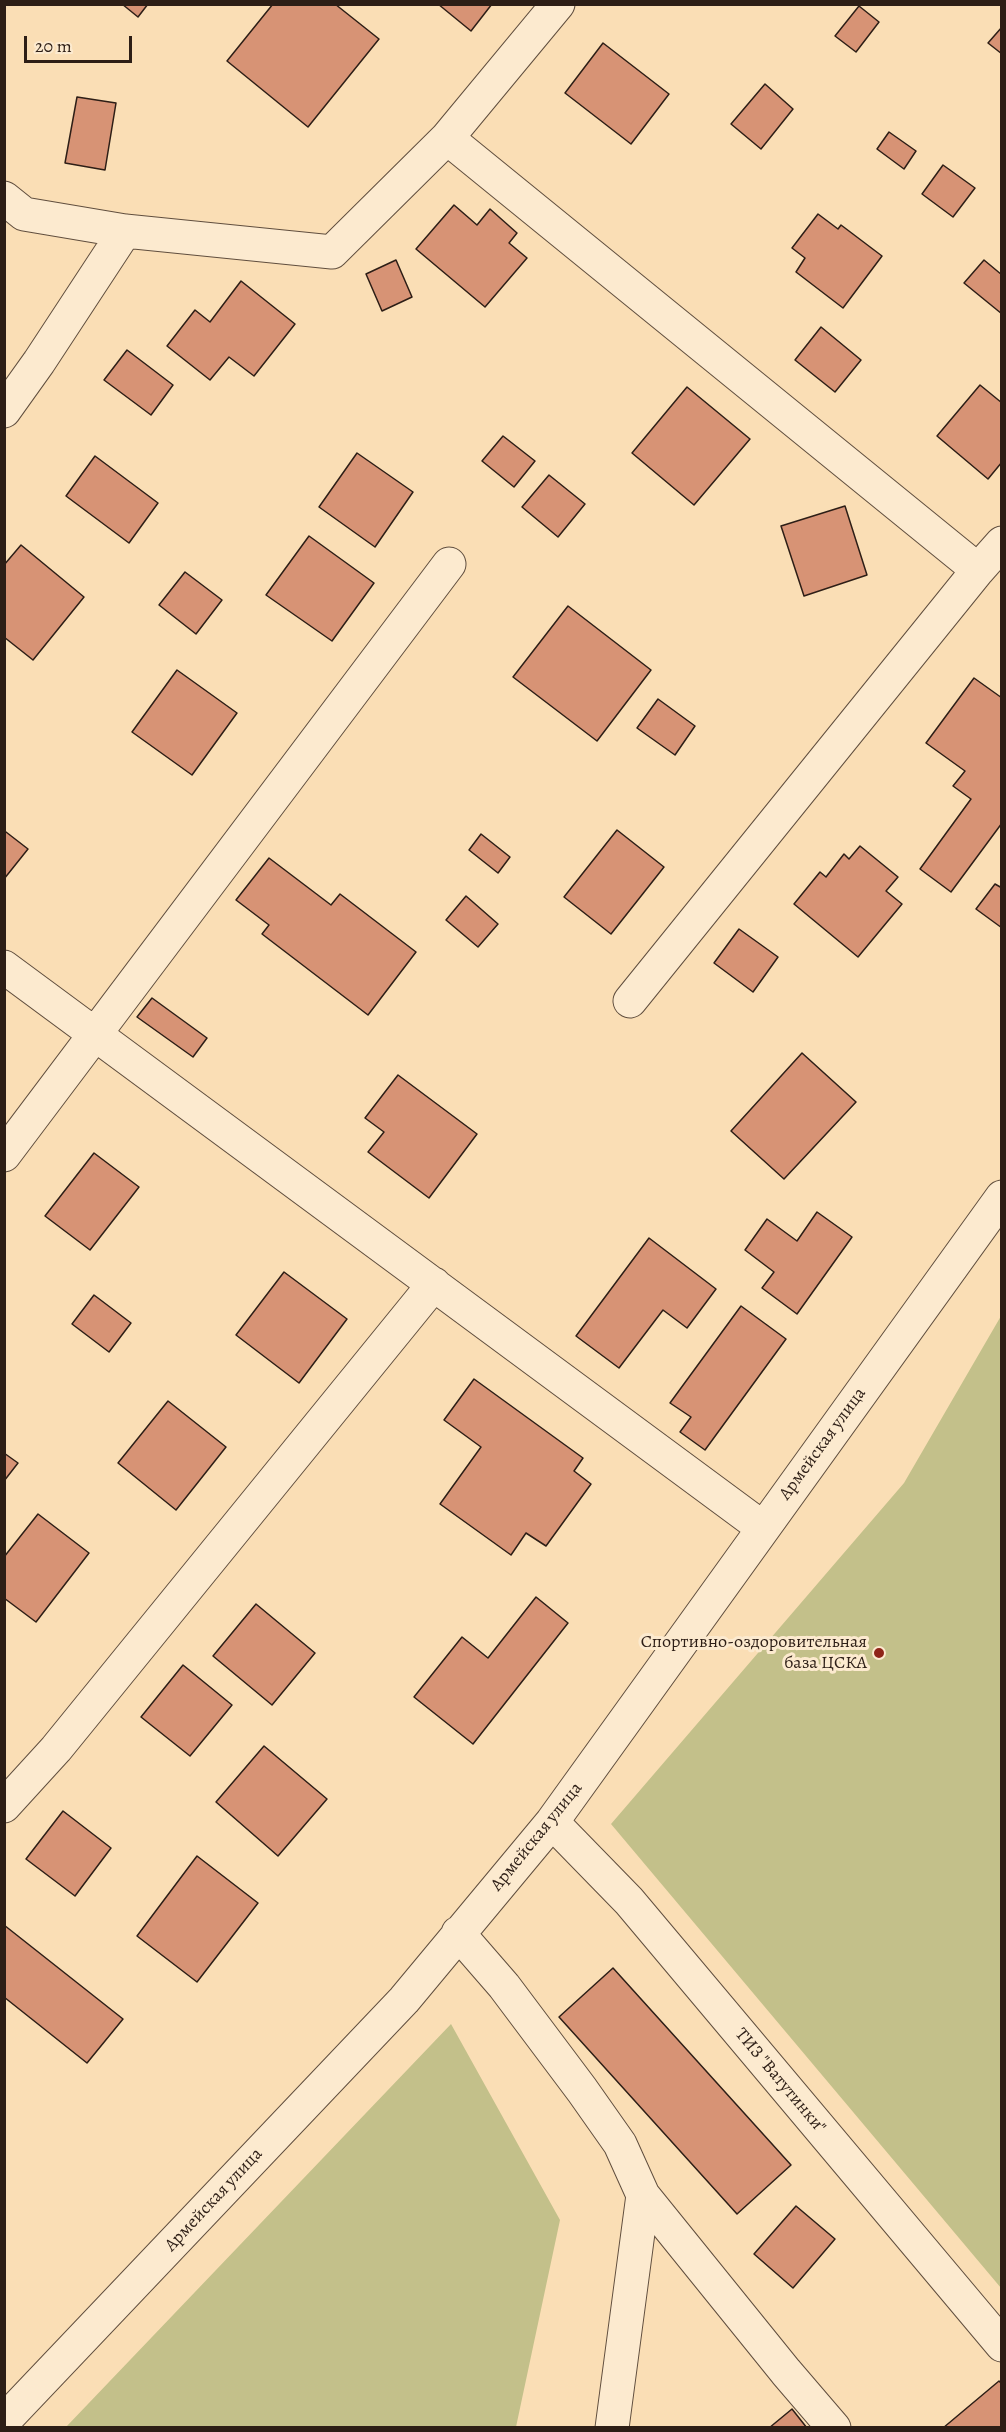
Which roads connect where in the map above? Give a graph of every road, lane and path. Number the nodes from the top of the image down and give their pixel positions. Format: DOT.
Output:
graph roads {
  1 [pos="558,4"];
  2 [pos="447,138"];
  3 [pos="4,198"];
  4 [pos="125,231"];
  5 [pos="4,411"];
  6 [pos="1002,543"];
  7 [pos="449,564"];
  8 [pos="978,570"];
  9 [pos="4,966"];
  10 [pos="630,1001"];
  11 [pos="96,1034"];
  12 [pos="4,1155"];
  13 [pos="1002,1197"];
  14 [pos="434,1284"];
  15 [pos="763,1528"];
  16 [pos="4,1806"];
  17 [pos="552,1822"];
  18 [pos="458,1933"];
  19 [pos="643,2195"];
  20 [pos="1002,2345"];
  21 [pos="4,2421"];
  22 [pos="612,2427"];
  23 [pos="834,2427"];
  1 -- 2 [label="street"];
  2 -- 4 [label="street"];
  2 -- 8 [label="street"];
  3 -- 4 [label="street"];
  4 -- 5 [label="street"];
  6 -- 8 [label="street"];
  7 -- 11 [label="street"];
  8 -- 10 [label="street"];
  9 -- 11 [label="street"];
  11 -- 12 [label="street"];
  11 -- 14 [label="street"];
  13 -- 15 [label="street, Армейская улица"];
  14 -- 15 [label="street"];
  14 -- 16 [label="street"];
  15 -- 17 [label="street, Армейская улица"];
  17 -- 18 [label="street, Армейская улица"];
  17 -- 20 [label="street, ТИЗ \"Ватутинки\""];
  18 -- 19 [label="street"];
  18 -- 21 [label="street, Армейская улица"];
  19 -- 22 [label="street"];
  19 -- 23 [label="street"];
}
